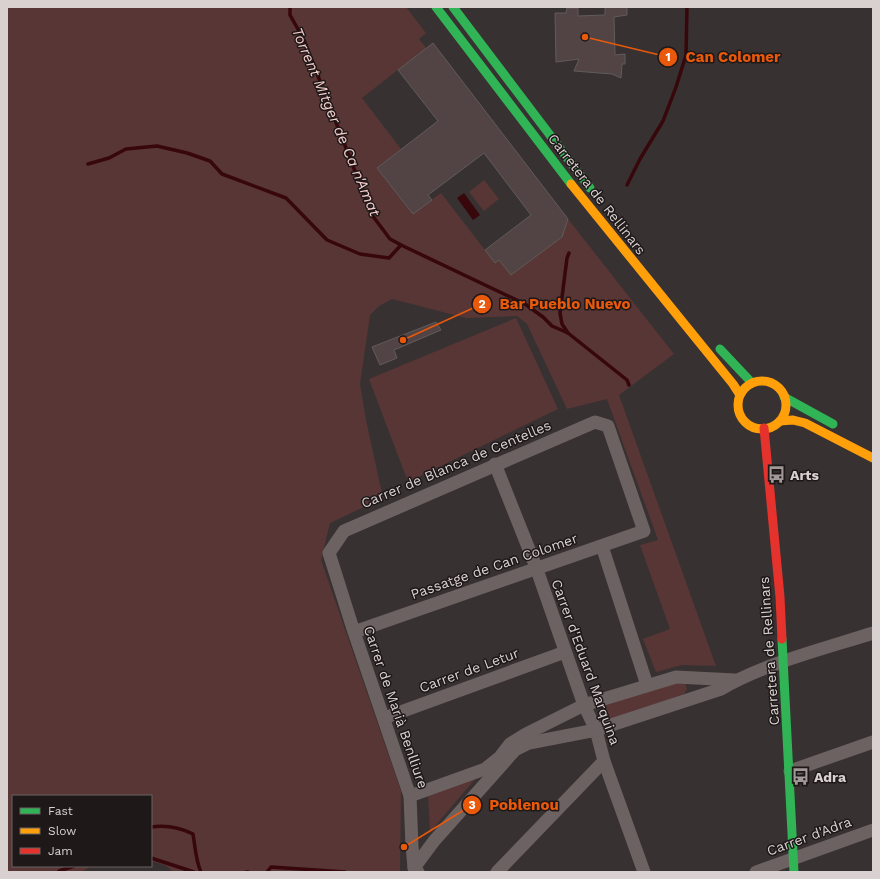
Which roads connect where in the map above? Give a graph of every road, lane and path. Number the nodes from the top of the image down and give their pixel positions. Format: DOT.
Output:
graph roads {
  1 [pos="436,7"];
  2 [pos="453,7"];
  3 [pos="596,196"];
  4 [pos="715,343"];
  5 [pos="752,383"];
  6 [pos="740,395"];
  7 [pos="784,397"];
  8 [pos="780,421"];
  9 [pos="764,428"];
  10 [pos="842,429"];
  11 [pos="873,458"];
  12 [pos="495,464"];
  13 [pos="644,530"];
  14 [pos="602,546"];
  15 [pos="329,554"];
  16 [pos="536,568"];
  17 [pos="354,632"];
  18 [pos="873,633"];
  19 [pos="564,652"];
  20 [pos="784,662"];
  21 [pos="686,677"];
  22 [pos="736,680"];
  23 [pos="647,685"];
  24 [pos="686,699"];
  25 [pos="584,705"];
  26 [pos="384,718"];
  27 [pos="596,730"];
  28 [pos="873,742"];
  29 [pos="604,761"];
  30 [pos="790,771"];
  31 [pos="410,796"];
  32 [pos="873,830"];
  33 [pos="794,866"];
  34 [pos="416,870"];
  35 [pos="497,872"];
  36 [pos="644,872"];
  37 [pos="756,872"];
  1 -- 6 [label="street, Carretera de Rellinars"];
  2 -- 3 [label="street, Carretera de Rellinars"];
  4 -- 5 [label="street"];
  5 -- 6 [label="street"];
  5 -- 7 [label="street"];
  6 -- 9 [label="street"];
  7 -- 8 [label="street"];
  7 -- 10 [label="street"];
  8 -- 9 [label="street"];
  8 -- 11 [label="street"];
  9 -- 20 [label="street, Carretera de Rellinars"];
  12 -- 13 [label="street, Carrer de Blanca de Centelles"];
  12 -- 15 [label="street, Carrer de Blanca de Centelles"];
  12 -- 16 [label="street, Carrer d'Eduard Marquina"];
  13 -- 14 [label="street, Passatge de Can Colomer"];
  14 -- 16 [label="street, Passatge de Can Colomer"];
  14 -- 23 [label="street"];
  15 -- 17 [label="street, Carrer de Marià Benlliure"];
  16 -- 17 [label="street, Passatge de Can Colomer"];
  16 -- 19 [label="street, Carrer d'Eduard Marquina"];
  17 -- 26 [label="street, Carrer de Marià Benlliure"];
  18 -- 20 [label="street"];
  19 -- 25 [label="street, Carrer d'Eduard Marquina"];
  19 -- 26 [label="street, Carrer de Letur"];
  20 -- 22 [label="street"];
  20 -- 30 [label="street, Carretera de Rellinars"];
  21 -- 22 [label="street"];
  21 -- 23 [label="street"];
  21 -- 24 [label="street"];
  22 -- 24 [label="street"];
  23 -- 25 [label="street"];
  24 -- 27 [label="street"];
  25 -- 27 [label="street, Carrer d'Eduard Marquina"];
  25 -- 31 [label="street"];
  26 -- 31 [label="street, Carrer de Marià Benlliure"];
  27 -- 29 [label="street, Carrer d'Eduard Marquina"];
  27 -- 34 [label="street"];
  28 -- 30 [label="street"];
  29 -- 35 [label="street"];
  29 -- 36 [label="street, Carrer d'Eduard Marquina"];
  30 -- 33 [label="street, Carretera de Rellinars"];
  31 -- 34 [label="street, Carrer de Marià Benlliure"];
  32 -- 33 [label="street, Carrer d'Adra"];
  33 -- 37 [label="street, Carrer d'Adra"];
}
